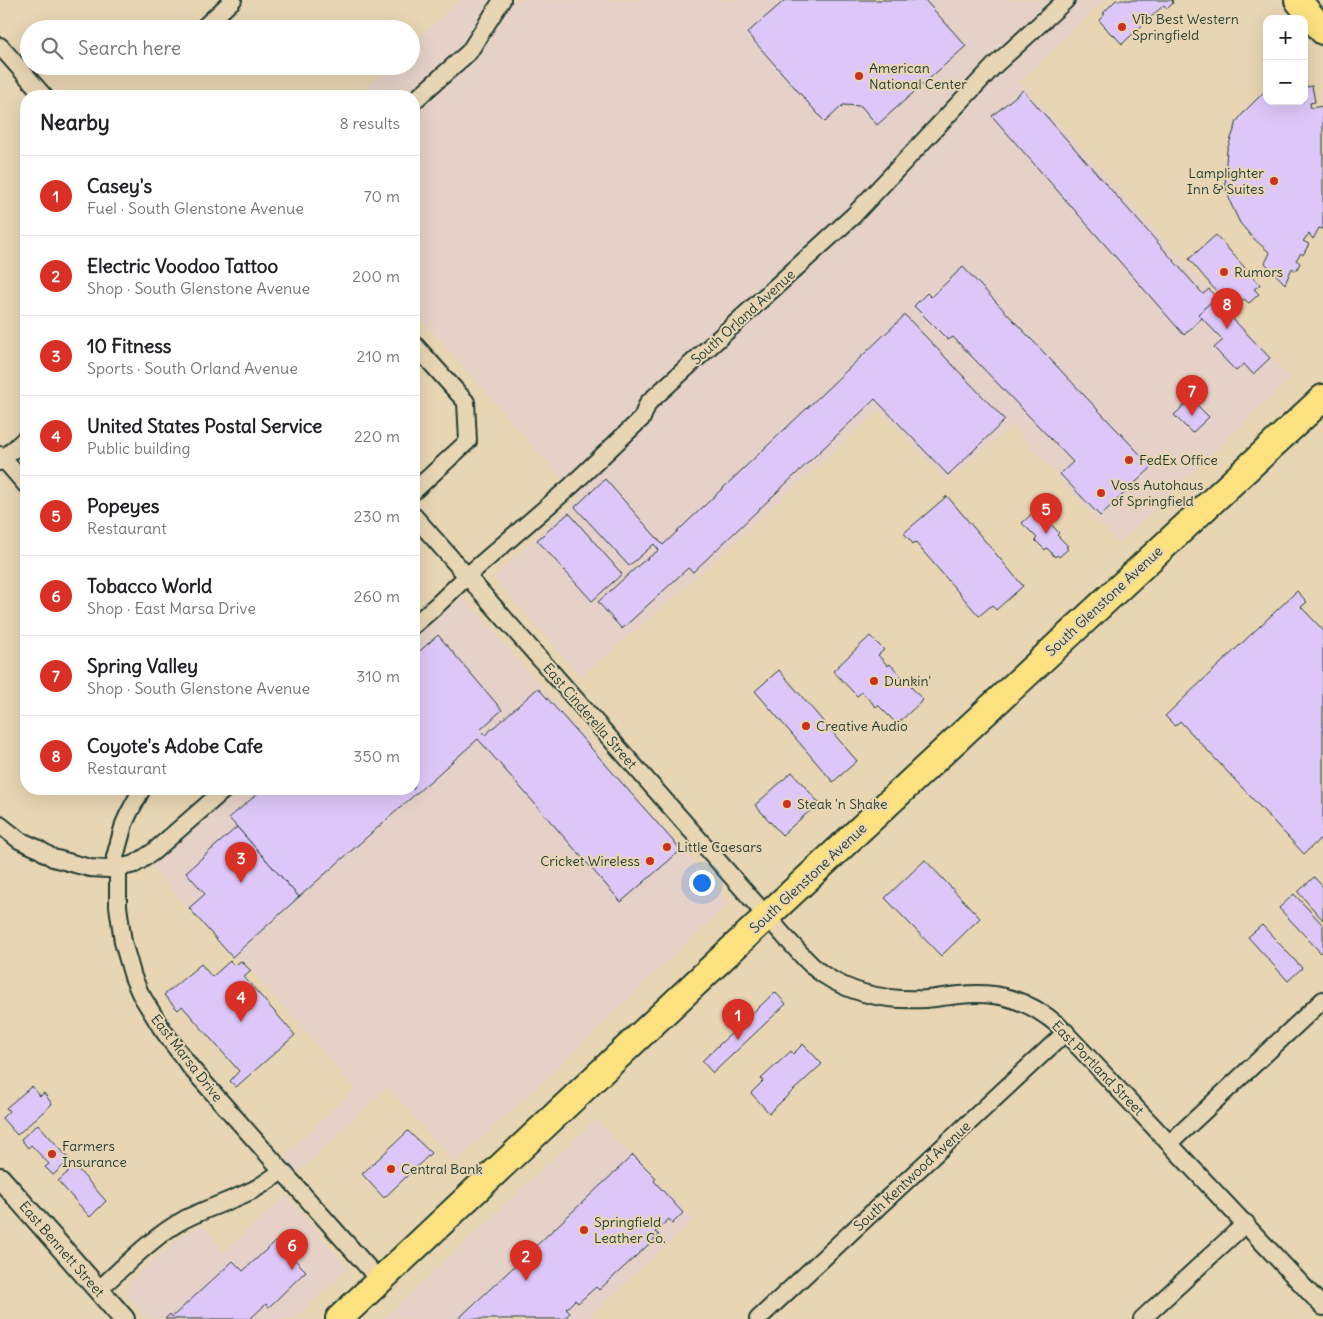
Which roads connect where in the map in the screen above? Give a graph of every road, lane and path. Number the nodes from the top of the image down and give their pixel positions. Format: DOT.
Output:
graph roads {
  1 [pos="233,0"];
  2 [pos="502,0"];
  3 [pos="1066,0"];
  4 [pos="1298,0"];
  5 [pos="212,20"];
  6 [pos="1321,29"];
  7 [pos="0,46"];
  8 [pos="20,69"];
  9 [pos="26,75"];
  10 [pos="39,90"];
  11 [pos="420,96"];
  12 [pos="420,351"];
  13 [pos="1323,398"];
  14 [pos="20,443"];
  15 [pos="1,458"];
  16 [pos="20,479"];
  17 [pos="420,486"];
  18 [pos="420,523"];
  19 [pos="467,576"];
  20 [pos="420,619"];
  21 [pos="139,795"];
  22 [pos="219,795"];
  23 [pos="0,825"];
  24 [pos="118,868"];
  25 [pos="767,916"];
  26 [pos="1323,1000"];
  27 [pos="1066,1032"];
  28 [pos="1170,1143"];
  29 [pos="282,1171"];
  30 [pos="0,1178"];
  31 [pos="1246,1223"];
  32 [pos="380,1281"];
  33 [pos="98,1290"];
  34 [pos="1322,1302"];
  35 [pos="124,1319"];
  36 [pos="339,1319"];
  37 [pos="758,1319"];
  38 [pos="1142,1319"];
  1 -- 5 [label="street"];
  2 -- 11 [label="street"];
  3 -- 19 [label="street, South Orland Avenue"];
  4 -- 6 [label="main road"];
  7 -- 8 [label="street"];
  9 -- 10 [label="street"];
  12 -- 17 [label="street"];
  13 -- 25 [label="main road, South Glenstone Avenue"];
  14 -- 15 [label="street"];
  15 -- 16 [label="street"];
  18 -- 19 [label="street, East Cinderella Street"];
  19 -- 20 [label="street, South Orland Avenue"];
  19 -- 25 [label="street, East Cinderella Street"];
  21 -- 24 [label="street, East Marsa Drive"];
  22 -- 24 [label="street"];
  23 -- 24 [label="street"];
  24 -- 29 [label="street, East Marsa Drive"];
  25 -- 27 [label="street, East Portland Street"];
  25 -- 32 [label="main road, South Glenstone Avenue"];
  26 -- 28 [label="street"];
  27 -- 28 [label="street, East Portland Street"];
  27 -- 37 [label="street, South Kentwood Avenue"];
  28 -- 31 [label="street, East Portland Street"];
  29 -- 32 [label="street, East Marsa Drive"];
  29 -- 33 [label="street"];
  30 -- 33 [label="street, East Bennett Street"];
  31 -- 34 [label="street, East Portland Street"];
  31 -- 38 [label="street"];
  32 -- 36 [label="main road, South Glenstone Avenue"];
  33 -- 35 [label="street, East Bennett Street"];
}
